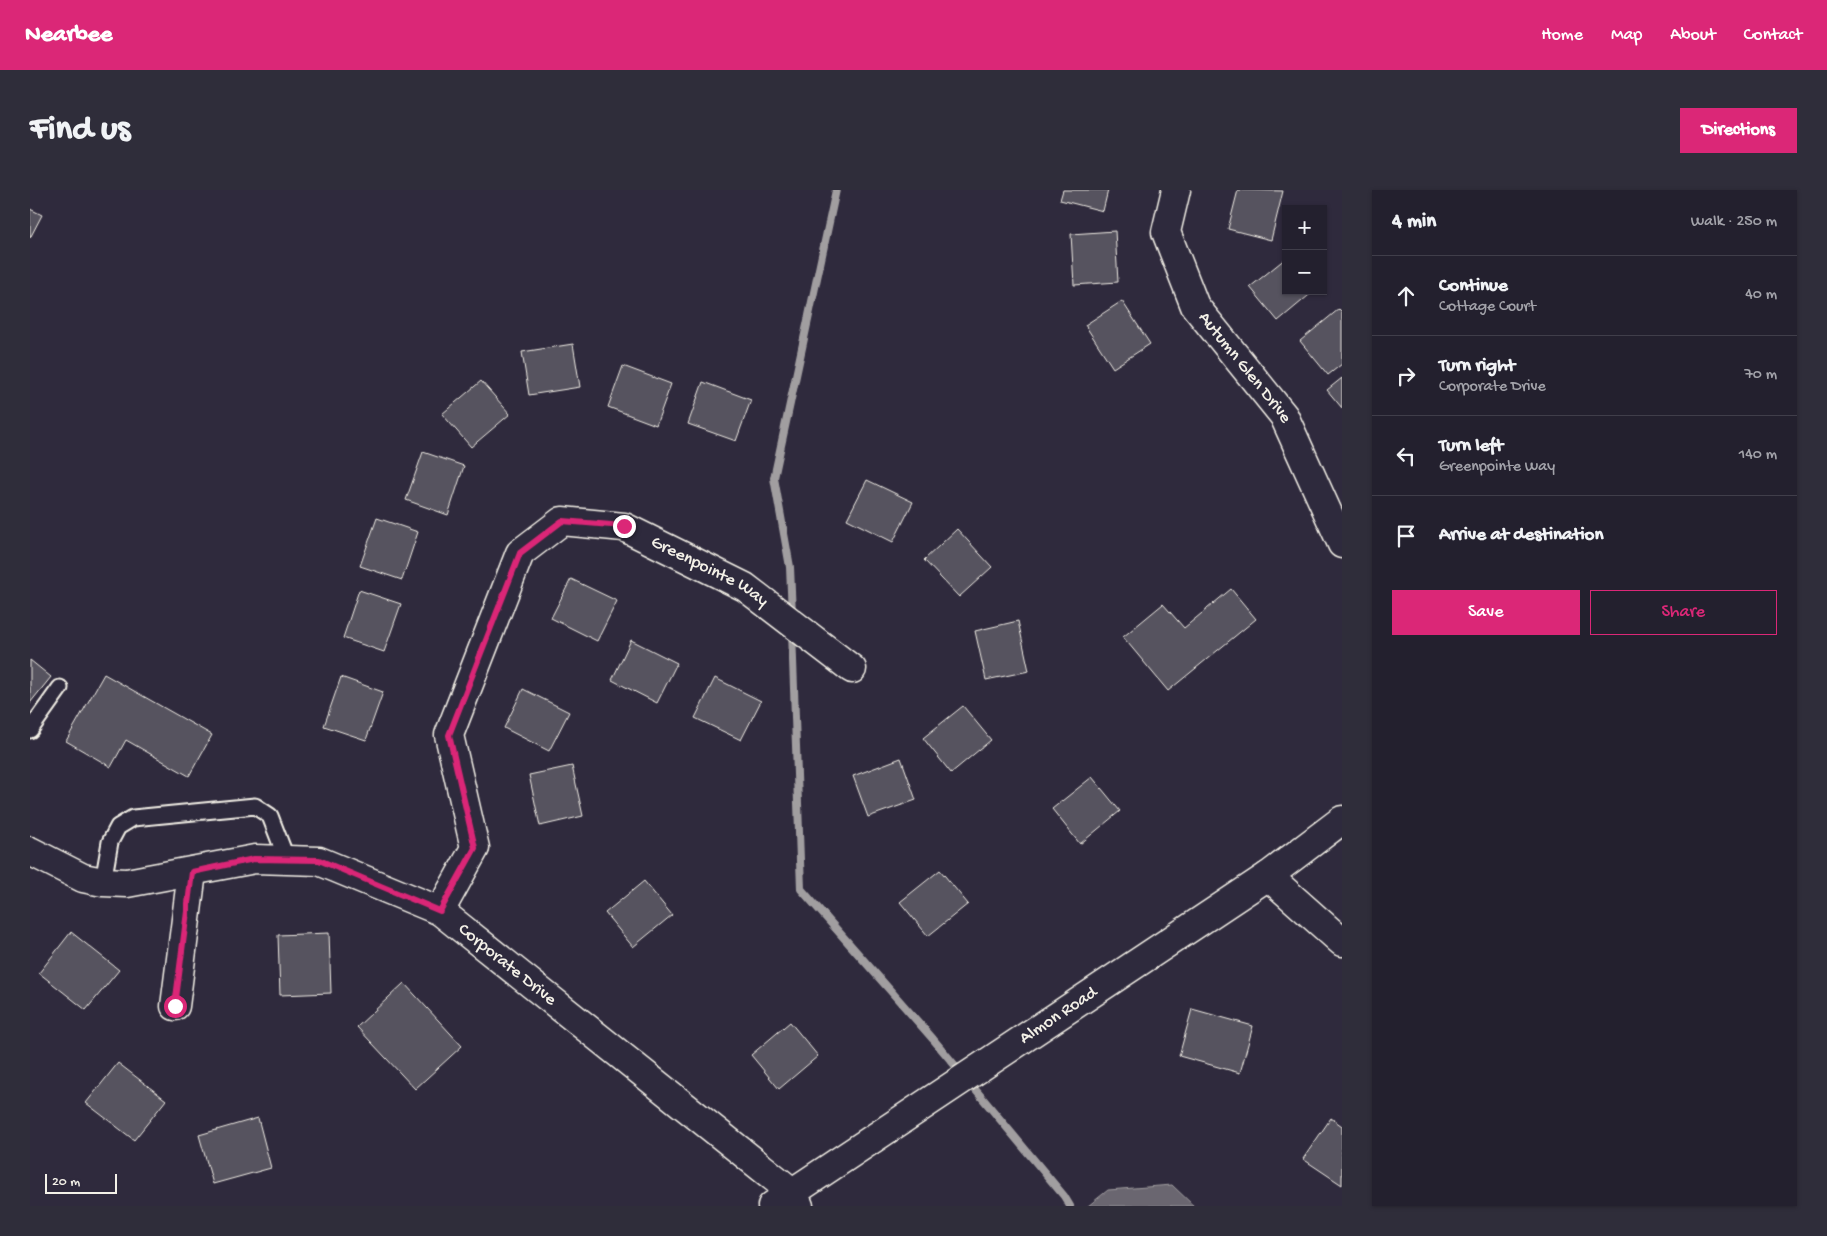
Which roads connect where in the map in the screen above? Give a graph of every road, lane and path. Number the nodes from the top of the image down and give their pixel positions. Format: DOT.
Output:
graph roads {
  1 [pos="1176,190"];
  2 [pos="1342,544"];
  3 [pos="852,670"];
  4 [pos="60,688"];
  5 [pos="30,730"];
  6 [pos="1342,820"];
  7 [pos="30,851"];
  8 [pos="286,860"];
  9 [pos="192,872"];
  10 [pos="1268,876"];
  11 [pos="103,882"];
  12 [pos="440,911"];
  13 [pos="1342,942"];
  14 [pos="175,1006"];
  15 [pos="787,1201"];
  1 -- 2 [label="street, Autumn Glen Drive"];
  3 -- 12 [label="street, Greenpointe Way"];
  4 -- 5 [label="lane"];
  6 -- 10 [label="street, Almon Road"];
  7 -- 11 [label="street, Corporate Drive"];
  8 -- 9 [label="street, Corporate Drive"];
  8 -- 11 [label="lane"];
  8 -- 12 [label="street, Corporate Drive"];
  9 -- 11 [label="street, Corporate Drive"];
  9 -- 14 [label="street"];
  10 -- 13 [label="street"];
  10 -- 15 [label="street, Almon Road"];
  12 -- 15 [label="street, Corporate Drive"];
}
